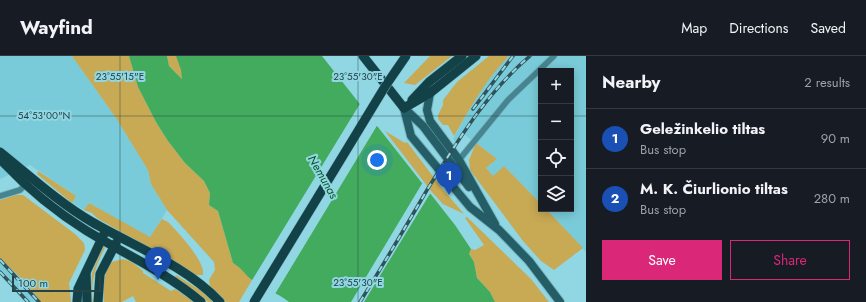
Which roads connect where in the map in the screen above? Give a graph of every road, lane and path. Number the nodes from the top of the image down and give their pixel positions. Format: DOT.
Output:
graph roads {
  1 [pos="363,56"];
  2 [pos="406,56"];
  3 [pos="462,56"];
  4 [pos="476,56"];
  5 [pos="554,56"];
  6 [pos="430,93"];
  7 [pos="404,108"];
  8 [pos="0,152"];
  9 [pos="0,159"];
  10 [pos="459,160"];
  11 [pos="25,185"];
  12 [pos="0,196"];
  13 [pos="482,203"];
  14 [pos="106,229"];
  15 [pos="499,230"];
  16 [pos="120,236"];
  17 [pos="100,239"];
  18 [pos="114,247"];
  19 [pos="86,272"];
  20 [pos="77,302"];
  21 [pos="87,302"];
  22 [pos="98,302"];
  23 [pos="201,302"];
  24 [pos="220,302"];
  25 [pos="254,302"];
  26 [pos="560,302"];
  1 -- 7 [label="main road"];
  2 -- 25 [label="main road, bridge"];
  3 -- 7 [label="main road"];
  4 -- 6 [label="main road"];
  5 -- 10 [label="street"];
  6 -- 7 [label="main road"];
  6 -- 10 [label="main road"];
  7 -- 13 [label="main road"];
  7 -- 15 [label="main road"];
  8 -- 14 [label="main road"];
  9 -- 11 [label="main road"];
  10 -- 13 [label="main road"];
  11 -- 12 [label="street"];
  11 -- 17 [label="main road"];
  13 -- 15 [label="main road"];
  14 -- 16 [label="main road"];
  14 -- 17 [label="main road"];
  15 -- 26 [label="main road"];
  16 -- 18 [label="main road"];
  16 -- 24 [label="main road"];
  17 -- 18 [label="main road"];
  17 -- 19 [label="main road"];
  18 -- 22 [label="main road"];
  18 -- 23 [label="main road"];
  19 -- 20 [label="main road"];
  19 -- 21 [label="main road"];
}
